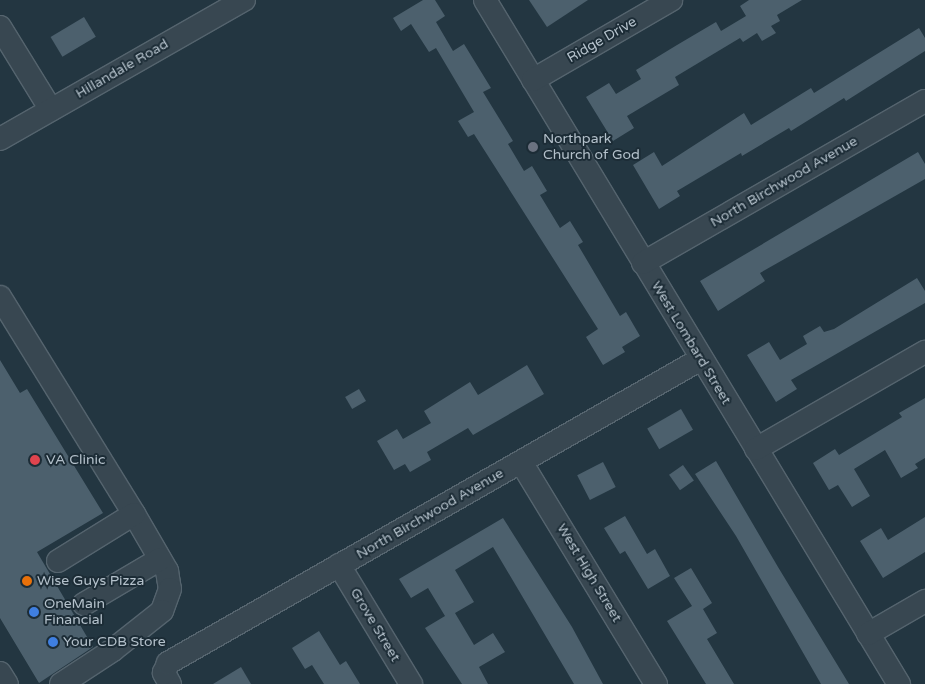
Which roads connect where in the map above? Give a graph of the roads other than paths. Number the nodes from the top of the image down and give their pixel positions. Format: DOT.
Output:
graph roads {
  1 [pos="485,0"];
  2 [pos="671,0"];
  3 [pos="240,1"];
  4 [pos="0,27"];
  5 [pos="533,80"];
  6 [pos="925,101"];
  7 [pos="51,110"];
  8 [pos="0,139"];
  9 [pos="643,263"];
  10 [pos="0,297"];
  11 [pos="925,352"];
  12 [pos="701,359"];
  13 [pos="756,449"];
  14 [pos="521,462"];
  15 [pos="134,514"];
  16 [pos="160,559"];
  17 [pos="58,561"];
  18 [pos="339,565"];
  19 [pos="925,601"];
  20 [pos="84,604"];
  21 [pos="868,634"];
  22 [pos="0,673"];
  23 [pos="167,679"];
  24 [pos="7,684"];
  25 [pos="61,684"];
  26 [pos="410,684"];
  27 [pos="656,684"];
  28 [pos="900,684"];
  1 -- 5 [label="street, West Lombard Street"];
  2 -- 5 [label="street, Ridge Drive"];
  3 -- 7 [label="street, Hillandale Road"];
  4 -- 7 [label="street"];
  5 -- 9 [label="street, West Lombard Street"];
  6 -- 9 [label="street, North Birchwood Avenue"];
  7 -- 8 [label="street, Hillandale Road"];
  9 -- 12 [label="street, West Lombard Street"];
  10 -- 15 [label="street"];
  11 -- 13 [label="street"];
  12 -- 13 [label="street, West Lombard Street"];
  12 -- 14 [label="street, North Birchwood Avenue"];
  13 -- 21 [label="street, West Lombard Street"];
  14 -- 18 [label="street, North Birchwood Avenue"];
  14 -- 27 [label="street, West High Street"];
  15 -- 16 [label="street"];
  15 -- 17 [label="street"];
  16 -- 20 [label="street"];
  16 -- 25 [label="street"];
  18 -- 23 [label="street, North Birchwood Avenue"];
  18 -- 26 [label="street, Grove Street"];
  19 -- 21 [label="street"];
  21 -- 28 [label="street, West Lombard Street"];
  22 -- 24 [label="street"];
}
